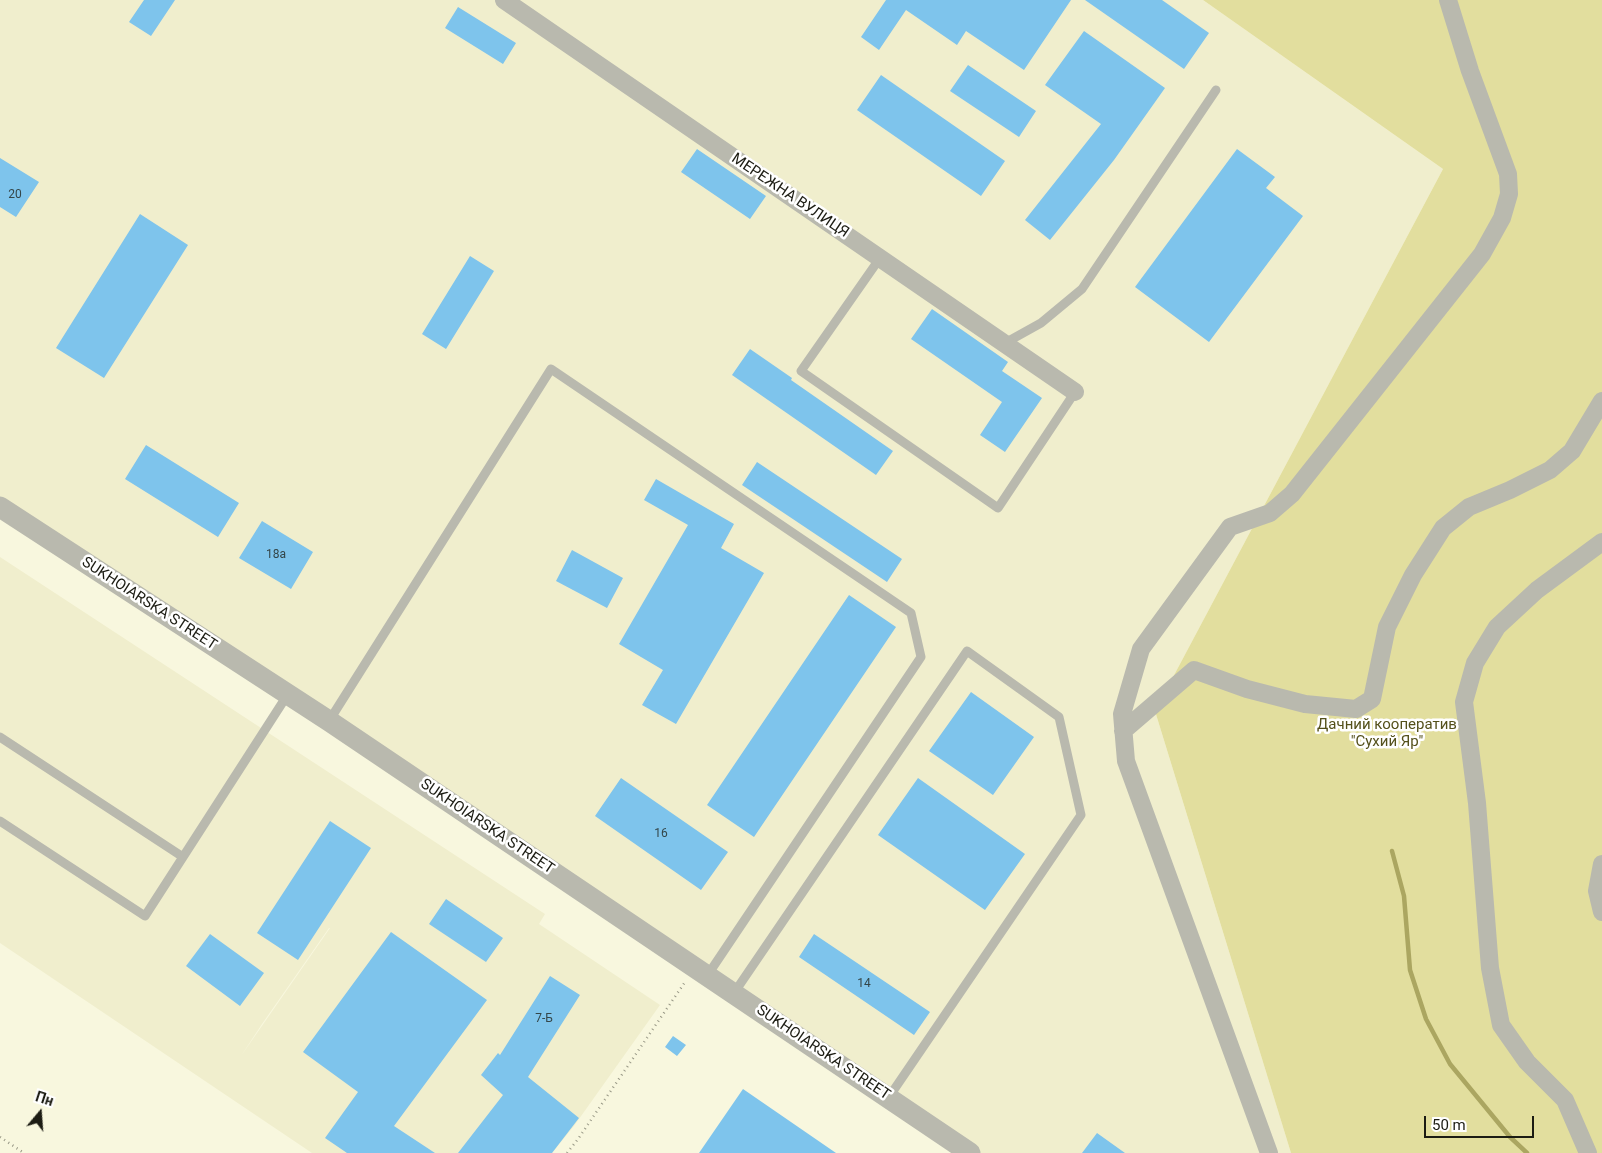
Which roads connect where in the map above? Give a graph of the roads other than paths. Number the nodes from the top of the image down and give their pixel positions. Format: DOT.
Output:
graph roads {
  1 [pos="504,0"];
  2 [pos="1448,0"];
  3 [pos="1216,90"];
  4 [pos="880,258"];
  5 [pos="1005,343"];
  6 [pos="1076,392"];
  7 [pos="1602,400"];
  8 [pos="0,506"];
  9 [pos="1602,542"];
  10 [pos="288,694"];
  11 [pos="330,720"];
  12 [pos="1123,731"];
  13 [pos="0,737"];
  14 [pos="0,821"];
  15 [pos="183,857"];
  16 [pos="1602,864"];
  17 [pos="1602,912"];
  18 [pos="701,972"];
  19 [pos="734,994"];
  20 [pos="889,1097"];
  21 [pos="970,1153"];
  22 [pos="1269,1153"];
  23 [pos="1588,1153"];
  1 -- 4 [label="street, МЕРЕЖНА ВУЛИЦЯ"];
  2 -- 12 [label="street"];
  3 -- 5 [label="lane"];
  4 -- 5 [label="street, МЕРЕЖНА ВУЛИЦЯ"];
  4 -- 6 [label="lane"];
  5 -- 6 [label="street, МЕРЕЖНА ВУЛИЦЯ"];
  7 -- 12 [label="street"];
  8 -- 10 [label="street, SUKHOIARSKA STREET"];
  9 -- 23 [label="street"];
  10 -- 11 [label="street, SUKHOIARSKA STREET"];
  10 -- 15 [label="lane"];
  11 -- 18 [label="street, SUKHOIARSKA STREET"];
  11 -- 18 [label="lane"];
  12 -- 22 [label="street"];
  13 -- 15 [label="lane"];
  14 -- 15 [label="lane"];
  16 -- 17 [label="street"];
  18 -- 19 [label="street, SUKHOIARSKA STREET"];
  19 -- 20 [label="street, SUKHOIARSKA STREET"];
  19 -- 20 [label="lane"];
  20 -- 21 [label="street, SUKHOIARSKA STREET"];
}
